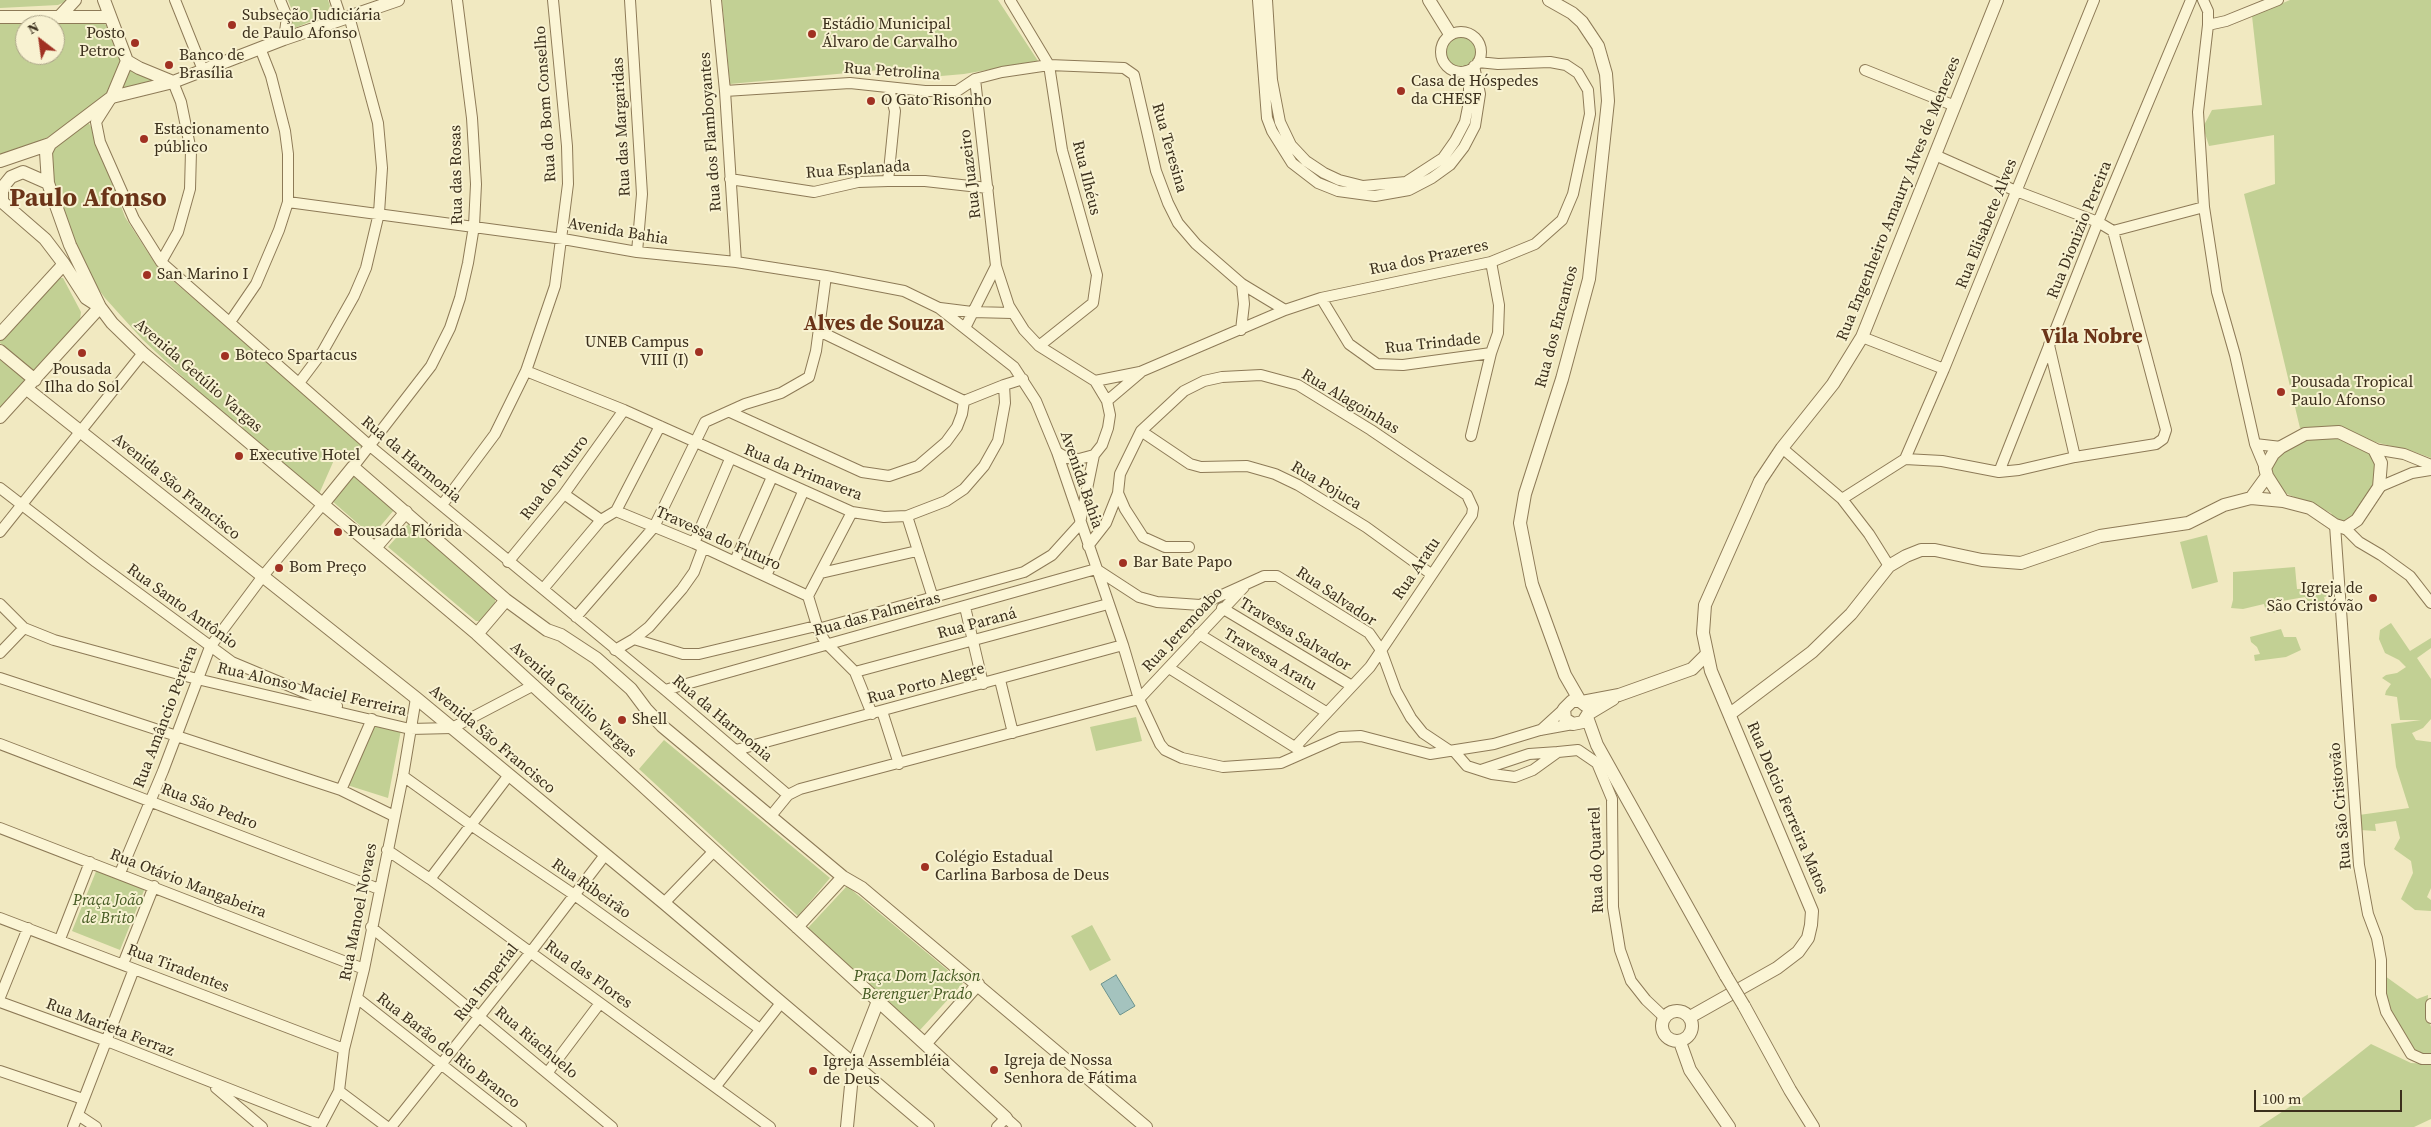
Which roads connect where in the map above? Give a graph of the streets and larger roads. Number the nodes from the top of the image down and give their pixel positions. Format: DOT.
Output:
graph roads {
  1 [pos="75,0"];
  2 [pos="104,0"];
  3 [pos="175,0"];
  4 [pos="280,0"];
  5 [pos="335,0"];
  6 [pos="398,0"];
  7 [pos="457,0"];
  8 [pos="553,0"];
  9 [pos="630,0"];
  10 [pos="716,0"];
  11 [pos="1010,0"];
  12 [pos="1258,0"];
  13 [pos="1268,0"];
  14 [pos="1429,0"];
  15 [pos="1549,0"];
  16 [pos="1997,0"];
  17 [pos="2094,0"];
  18 [pos="2192,0"];
  19 [pos="2203,0"];
  20 [pos="2278,0"];
  21 [pos="379,2"];
  22 [pos="61,15"];
  23 [pos="65,15"];
  24 [pos="0,16"];
  25 [pos="15,16"];
  26 [pos="110,17"];
  27 [pos="345,17"];
  28 [pos="2208,26"];
  29 [pos="1450,34"];
  30 [pos="284,39"];
  31 [pos="260,48"];
  32 [pos="1266,59"];
  33 [pos="127,61"];
  34 [pos="1050,65"];
  35 [pos="1473,66"];
  36 [pos="203,70"];
  37 [pos="1865,70"];
  38 [pos="975,79"];
  39 [pos="173,82"];
  40 [pos="1136,82"];
  41 [pos="889,89"];
  42 [pos="725,91"];
  43 [pos="112,97"];
  44 [pos="1955,106"];
  45 [pos="1465,122"];
  46 [pos="1475,126"];
  47 [pos="50,144"];
  48 [pos="1287,148"];
  49 [pos="1935,155"];
  50 [pos="0,161"];
  51 [pos="1324,174"];
  52 [pos="730,179"];
  53 [pos="888,181"];
  54 [pos="48,183"];
  55 [pos="1318,183"];
  56 [pos="1407,186"];
  57 [pos="988,188"];
  58 [pos="1362,191"];
  59 [pos="2016,191"];
  60 [pos="1,201"];
  61 [pos="288,202"];
  62 [pos="2204,207"];
  63 [pos="378,213"];
  64 [pos="2098,222"];
  65 [pos="474,226"];
  66 [pos="2113,231"];
  67 [pos="563,239"];
  68 [pos="638,252"];
  69 [pos="161,262"];
  70 [pos="736,262"];
  71 [pos="1491,262"];
  72 [pos="64,264"];
  73 [pos="996,266"];
  74 [pos="826,276"];
  75 [pos="1242,284"];
  76 [pos="1321,298"];
  77 [pos="100,307"];
  78 [pos="939,308"];
  79 [pos="1285,310"];
  80 [pos="972,312"];
  81 [pos="1012,313"];
  82 [pos="230,322"];
  83 [pos="965,328"];
  84 [pos="1241,330"];
  85 [pos="819,331"];
  86 [pos="0,334"];
  87 [pos="1862,337"];
  88 [pos="2049,345"];
  89 [pos="1039,346"];
  90 [pos="0,351"];
  91 [pos="143,352"];
  92 [pos="1491,353"];
  93 [pos="1944,369"];
  94 [pos="526,371"];
  95 [pos="1140,372"];
  96 [pos="1023,379"];
  97 [pos="1095,381"];
  98 [pos="299,383"];
  99 [pos="31,385"];
  100 [pos="1004,385"];
  101 [pos="964,401"];
  102 [pos="1107,401"];
  103 [pos="624,410"];
  104 [pos="730,412"];
  105 [pos="0,417"];
  106 [pos="660,426"];
  107 [pos="80,431"];
  108 [pos="1141,432"];
  109 [pos="1472,436"];
  110 [pos="693,443"];
  111 [pos="2255,444"];
  112 [pos="370,446"];
  113 [pos="2281,447"];
  114 [pos="1782,448"];
  115 [pos="2374,449"];
  116 [pos="1057,452"];
  117 [pos="1094,455"];
  118 [pos="2075,457"];
  119 [pos="1905,458"];
  120 [pos="730,459"];
  121 [pos="2431,465"];
  122 [pos="354,467"];
  123 [pos="2431,470"];
  124 [pos="1999,472"];
  125 [pos="2266,472"];
  126 [pos="772,477"];
  127 [pos="2378,487"];
  128 [pos="0,488"];
  129 [pos="803,492"];
  130 [pos="1118,493"];
  131 [pos="564,494"];
  132 [pos="1467,495"];
  133 [pos="2251,498"];
  134 [pos="1842,499"];
  135 [pos="2283,501"];
  136 [pos="22,504"];
  137 [pos="323,504"];
  138 [pos="442,505"];
  139 [pos="616,511"];
  140 [pos="406,512"];
  141 [pos="852,512"];
  142 [pos="907,516"];
  143 [pos="601,520"];
  144 [pos="1080,524"];
  145 [pos="654,527"];
  146 [pos="2340,527"];
  147 [pos="0,532"];
  148 [pos="699,545"];
  149 [pos="1088,546"];
  150 [pos="1189,547"];
  151 [pos="375,548"];
  152 [pos="917,551"];
  153 [pos="735,561"];
  154 [pos="508,562"];
  155 [pos="1889,566"];
  156 [pos="1096,569"];
  157 [pos="821,573"];
  158 [pos="1431,574"];
  159 [pos="263,576"];
  160 [pos="766,576"];
  161 [pos="1249,582"];
  162 [pos="543,589"];
  163 [pos="808,596"];
  164 [pos="933,598"];
  165 [pos="506,600"];
  166 [pos="2431,603"];
  167 [pos="0,604"];
  168 [pos="1108,604"];
  169 [pos="1200,605"];
  170 [pos="964,607"];
  171 [pos="1222,608"];
  172 [pos="576,617"];
  173 [pos="1210,623"];
  174 [pos="24,628"];
  175 [pos="817,628"];
  176 [pos="477,634"];
  177 [pos="1199,634"];
  178 [pos="634,639"];
  179 [pos="972,641"];
  180 [pos="826,643"];
  181 [pos="1123,645"];
  182 [pos="210,647"];
  183 [pos="615,650"];
  184 [pos="1381,650"];
  185 [pos="0,652"];
  186 [pos="1706,655"];
  187 [pos="1169,668"];
  188 [pos="1692,669"];
  189 [pos="1711,671"];
  190 [pos="854,672"];
  191 [pos="1565,675"];
  192 [pos="0,678"];
  193 [pos="197,679"];
  194 [pos="1000,680"];
  195 [pos="983,684"];
  196 [pos="534,685"];
  197 [pos="1352,686"];
  198 [pos="665,690"];
  199 [pos="1619,695"];
  200 [pos="416,698"];
  201 [pos="1139,699"];
  202 [pos="1581,702"];
  203 [pos="1565,707"];
  204 [pos="877,712"];
  205 [pos="1326,712"];
  206 [pos="1730,714"];
  207 [pos="1588,716"];
  208 [pos="369,718"];
  209 [pos="1574,724"];
  210 [pos="452,728"];
  211 [pos="410,729"];
  212 [pos="1540,730"];
  213 [pos="1013,733"];
  214 [pos="175,736"];
  215 [pos="0,744"];
  216 [pos="1597,746"];
  217 [pos="1299,749"];
  218 [pos="736,750"];
  219 [pos="1452,751"];
  220 [pos="1558,752"];
  221 [pos="899,764"];
  222 [pos="1481,770"];
  223 [pos="508,775"];
  224 [pos="403,776"];
  225 [pos="341,790"];
  226 [pos="788,795"];
  227 [pos="150,801"];
  228 [pos="394,816"];
  229 [pos="770,817"];
  230 [pos="471,825"];
  231 [pos="0,828"];
  232 [pos="387,850"];
  233 [pos="714,851"];
  234 [pos="605,855"];
  235 [pos="90,862"];
  236 [pos="120,873"];
  237 [pos="843,877"];
  238 [pos="430,879"];
  239 [pos="154,886"];
  240 [pos="378,889"];
  241 [pos="574,894"];
  242 [pos="664,903"];
  243 [pos="0,918"];
  244 [pos="371,927"];
  245 [pos="28,928"];
  246 [pos="797,928"];
  247 [pos="60,939"];
  248 [pos="530,953"];
  249 [pos="123,964"];
  250 [pos="134,969"];
  251 [pos="364,969"];
  252 [pos="978,984"];
  253 [pos="0,997"];
  254 [pos="357,998"];
  255 [pos="878,1001"];
  256 [pos="0,1002"];
  257 [pos="600,1002"];
  258 [pos="781,1003"];
  259 [pos="2431,1004"];
  260 [pos="480,1016"];
  261 [pos="1664,1017"];
  262 [pos="1690,1017"];
  263 [pos="2431,1018"];
  264 [pos="760,1030"];
  265 [pos="108,1041"];
  266 [pos="1680,1042"];
  267 [pos="925,1044"];
  268 [pos="344,1049"];
  269 [pos="2431,1059"];
  270 [pos="443,1064"];
  271 [pos="854,1065"];
  272 [pos="0,1071"];
  273 [pos="548,1072"];
  274 [pos="209,1082"];
  275 [pos="716,1086"];
  276 [pos="339,1091"];
  277 [pos="83,1099"];
  278 [pos="78,1114"];
  279 [pos="1002,1123"];
  280 [pos="320,1126"];
  281 [pos="73,1127"];
  282 [pos="96,1127"];
  283 [pos="262,1127"];
  284 [pos="386,1127"];
  285 [pos="391,1127"];
  286 [pos="521,1127"];
  287 [pos="612,1127"];
  288 [pos="770,1127"];
  289 [pos="846,1127"];
  290 [pos="928,1127"];
  291 [pos="1016,1127"];
  292 [pos="1146,1127"];
  293 [pos="1729,1127"];
  294 [pos="1813,1127"];
  1 -- 22 [label="street"];
  2 -- 26 [label="street"];
  3 -- 36 [label="street"];
  4 -- 30 [label="street"];
  5 -- 27 [label="street"];
  6 -- 21 [label="street"];
  7 -- 65 [label="street, Rua das Rosas"];
  8 -- 67 [label="street, Rua do Bom Conselho"];
  9 -- 68 [label="street, Rua das Margaridas"];
  10 -- 42 [label="street, Rua dos Flamboyantes"];
  11 -- 34 [label="street, Rua Ilhéus"];
  12 -- 32 [label="street"];
  13 -- 32 [label="street"];
  14 -- 29 [label="street"];
  15 -- 191 [label="street, Rua dos Encantos"];
  16 -- 44 [label="street, Rua Engenheiro Amaury Alves de Menezes"];
  17 -- 59 [label="street, Rua Elisabete Alves"];
  18 -- 64 [label="street, Rua Dionizio Pereira"];
  19 -- 28 [label="street"];
  20 -- 28 [label="street"];
  21 -- 27 [label="street"];
  23 -- 26 [label="street"];
  24 -- 25 [label="street"];
  26 -- 33 [label="street"];
  27 -- 30 [label="street"];
  27 -- 63 [label="street"];
  28 -- 62 [label="street"];
  29 -- 35 [label="street"];
  29 -- 35 [label="street"];
  30 -- 31 [label="street"];
  31 -- 36 [label="street"];
  31 -- 61 [label="street"];
  32 -- 48 [label="street"];
  33 -- 39 [label="street"];
  33 -- 43 [label="street"];
  34 -- 38 [label="street, Rua Petrolina"];
  34 -- 40 [label="street, Rua Petrolina"];
  34 -- 89 [label="street, Rua Ilhéus"];
  35 -- 45 [label="street"];
  35 -- 46 [label="street"];
  35 -- 71 [label="street, Rua dos Prazeres"];
  36 -- 39 [label="street"];
  37 -- 44 [label="street"];
  38 -- 41 [label="street, Rua Petrolina"];
  38 -- 57 [label="street, Rua Juazeiro"];
  39 -- 43 [label="street"];
  39 -- 69 [label="street"];
  40 -- 75 [label="street, Rua Teresina"];
  41 -- 42 [label="street, Rua Petrolina"];
  41 -- 53 [label="street"];
  42 -- 52 [label="street, Rua dos Flamboyantes"];
  43 -- 47 [label="street"];
  43 -- 69 [label="street, Rua da Harmonia"];
  44 -- 49 [label="street, Rua Engenheiro Amaury Alves de Menezes"];
  45 -- 46 [label="street"];
  45 -- 56 [label="street"];
  46 -- 56 [label="street"];
  47 -- 50 [label="street"];
  47 -- 54 [label="street, Avenida Getúlio Vargas"];
  48 -- 51 [label="street"];
  48 -- 55 [label="street"];
  49 -- 59 [label="street"];
  49 -- 87 [label="street, Rua Engenheiro Amaury Alves de Menezes"];
  51 -- 55 [label="street"];
  51 -- 58 [label="street"];
  52 -- 53 [label="street, Rua Esplanada"];
  52 -- 70 [label="street, Rua dos Flamboyantes"];
  53 -- 57 [label="street, Rua Esplanada"];
  54 -- 60 [label="street"];
  54 -- 77 [label="street, Avenida Getúlio Vargas"];
  55 -- 58 [label="street"];
  56 -- 58 [label="street"];
  57 -- 73 [label="street, Rua Juazeiro"];
  59 -- 64 [label="street"];
  59 -- 93 [label="street, Rua Elisabete Alves"];
  60 -- 72 [label="street, Avenida Getúlio Vargas"];
  61 -- 63 [label="street, Avenida Bahia"];
  61 -- 82 [label="street"];
  62 -- 66 [label="street"];
  62 -- 111 [label="street"];
  63 -- 65 [label="street, Avenida Bahia"];
  63 -- 98 [label="street"];
  64 -- 66 [label="street"];
  64 -- 88 [label="street, Rua Dionizio Pereira"];
  65 -- 67 [label="street, Avenida Bahia"];
  65 -- 112 [label="street, Rua das Rosas"];
  66 -- 118 [label="street"];
  67 -- 68 [label="street, Avenida Bahia"];
  67 -- 94 [label="street, Rua do Bom Conselho"];
  68 -- 70 [label="street, Avenida Bahia"];
  69 -- 82 [label="street, Rua da Harmonia"];
  70 -- 74 [label="street, Avenida Bahia"];
  71 -- 76 [label="street, Rua dos Prazeres"];
  71 -- 92 [label="street"];
  72 -- 77 [label="street, Avenida Getúlio Vargas"];
  72 -- 86 [label="street"];
  73 -- 80 [label="street"];
  73 -- 81 [label="street, Rua Juazeiro"];
  74 -- 78 [label="street, Avenida Bahia"];
  74 -- 85 [label="street"];
  75 -- 79 [label="street, Rua Teresina"];
  75 -- 84 [label="street"];
  76 -- 79 [label="street, Rua dos Prazeres"];
  76 -- 92 [label="street, Rua Trindade"];
  77 -- 91 [label="street, Avenida Getúlio Vargas"];
  77 -- 99 [label="street"];
  78 -- 80 [label="street, Avenida Bahia"];
  78 -- 83 [label="street, Avenida Bahia"];
  79 -- 84 [label="street, Rua dos Prazeres"];
  80 -- 81 [label="street, Avenida Bahia"];
  80 -- 83 [label="street"];
  81 -- 89 [label="street, Rua Juazeiro"];
  82 -- 98 [label="street, Rua da Harmonia"];
  83 -- 96 [label="street, Avenida Bahia"];
  84 -- 95 [label="street, Rua dos Prazeres"];
  85 -- 101 [label="street"];
  85 -- 104 [label="street"];
  87 -- 93 [label="street"];
  87 -- 114 [label="street, Rua Engenheiro Amaury Alves de Menezes"];
  88 -- 118 [label="street"];
  88 -- 124 [label="street, Rua Dionizio Pereira"];
  89 -- 97 [label="street, Rua Juazeiro"];
  90 -- 99 [label="street, Avenida São Francisco"];
  91 -- 107 [label="street"];
  91 -- 137 [label="street, Avenida Getúlio Vargas"];
  92 -- 109 [label="street"];
  93 -- 119 [label="street, Rua Elisabete Alves"];
  94 -- 103 [label="street, Rua da Primavera"];
  94 -- 138 [label="street, Rua do Bom Conselho"];
  95 -- 97 [label="street, Rua dos Prazeres"];
  95 -- 102 [label="street, Rua dos Prazeres"];
  96 -- 100 [label="street"];
  96 -- 116 [label="street, Avenida Bahia"];
  97 -- 102 [label="street"];
  98 -- 112 [label="street, Rua da Harmonia"];
  99 -- 105 [label="street"];
  99 -- 107 [label="street, Avenida São Francisco"];
  100 -- 101 [label="street"];
  100 -- 142 [label="street, Rua da Primavera"];
  101 -- 104 [label="street"];
  102 -- 117 [label="street"];
  103 -- 106 [label="street, Rua da Primavera"];
  103 -- 131 [label="street, Rua do Futuro"];
  104 -- 110 [label="street"];
  106 -- 110 [label="street, Rua da Primavera"];
  106 -- 139 [label="street"];
  107 -- 136 [label="street"];
  107 -- 159 [label="street, Avenida São Francisco"];
  108 -- 130 [label="street, Rua Alagoinhas"];
  108 -- 132 [label="street, Rua Alagoinhas"];
  108 -- 158 [label="street, Rua Pojuca"];
  110 -- 120 [label="street, Rua da Primavera"];
  110 -- 145 [label="street"];
  111 -- 113 [label="street"];
  111 -- 125 [label="street"];
  112 -- 122 [label="street, Rua das Rosas"];
  112 -- 138 [label="street, Rua da Harmonia"];
  113 -- 115 [label="street"];
  113 -- 125 [label="street"];
  114 -- 134 [label="street"];
  114 -- 186 [label="street, Rua Engenheiro Amaury Alves de Menezes"];
  115 -- 121 [label="street"];
  115 -- 127 [label="street"];
  116 -- 117 [label="street"];
  116 -- 144 [label="street, Avenida Bahia"];
  117 -- 144 [label="street"];
  118 -- 124 [label="street"];
  119 -- 124 [label="street"];
  119 -- 134 [label="street"];
  120 -- 126 [label="street, Rua da Primavera"];
  120 -- 148 [label="street"];
  122 -- 137 [label="street, Rua Amâncio Pereira"];
  122 -- 140 [label="street, Avenida Getúlio Vargas"];
  123 -- 127 [label="street"];
  125 -- 133 [label="street"];
  125 -- 135 [label="street"];
  126 -- 129 [label="street, Rua da Primavera"];
  126 -- 153 [label="street"];
  127 -- 146 [label="street"];
  128 -- 136 [label="street, Rua Santo Antônio"];
  129 -- 141 [label="street, Rua da Primavera"];
  129 -- 160 [label="street"];
  130 -- 149 [label="street, Rua Alagoinhas"];
  130 -- 150 [label="street"];
  131 -- 143 [label="street"];
  131 -- 154 [label="street, Rua do Futuro"];
  132 -- 158 [label="street, Rua Aratu"];
  133 -- 135 [label="street"];
  133 -- 155 [label="street"];
  134 -- 155 [label="street"];
  135 -- 146 [label="street"];
  136 -- 147 [label="street"];
  136 -- 182 [label="street, Rua Santo Antônio"];
  137 -- 151 [label="street, Avenida Getúlio Vargas"];
  137 -- 159 [label="street, Rua Amâncio Pereira"];
  138 -- 154 [label="street, Rua da Harmonia"];
  139 -- 143 [label="street"];
  139 -- 145 [label="street, Travessa do Futuro"];
  140 -- 151 [label="street"];
  140 -- 165 [label="street, Avenida Getúlio Vargas"];
  141 -- 142 [label="street, Rua da Primavera"];
  141 -- 157 [label="street"];
  142 -- 152 [label="street"];
  143 -- 162 [label="street"];
  144 -- 149 [label="street, Avenida Bahia"];
  144 -- 164 [label="street, Rua das Palmeiras"];
  145 -- 148 [label="street, Travessa do Futuro"];
  145 -- 172 [label="street"];
  146 -- 166 [label="street"];
  146 -- 269 [label="street, Rua São Cristovão"];
  148 -- 153 [label="street, Travessa do Futuro"];
  148 -- 178 [label="street"];
  149 -- 156 [label="street, Avenida Bahia"];
  151 -- 176 [label="street, Avenida Getúlio Vargas"];
  152 -- 157 [label="street"];
  152 -- 164 [label="street"];
  153 -- 160 [label="street, Travessa do Futuro"];
  154 -- 162 [label="street, Rua da Harmonia"];
  155 -- 206 [label="street"];
  156 -- 168 [label="street, Avenida Bahia"];
  156 -- 169 [label="street, Rua Salvador"];
  156 -- 170 [label="street, Rua das Palmeiras"];
  157 -- 163 [label="street"];
  158 -- 184 [label="street, Rua Aratu"];
  159 -- 182 [label="street, Rua Amâncio Pereira"];
  159 -- 200 [label="street, Avenida São Francisco"];
  160 -- 163 [label="street, Travessa do Futuro"];
  161 -- 169 [label="street, Rua Salvador"];
  161 -- 171 [label="street, Rua Jeremoabo"];
  161 -- 184 [label="street, Rua Salvador"];
  162 -- 172 [label="street, Rua da Harmonia"];
  163 -- 175 [label="street"];
  164 -- 175 [label="street, Rua das Palmeiras"];
  165 -- 176 [label="street"];
  165 -- 229 [label="street, Avenida Getúlio Vargas"];
  167 -- 174 [label="street, Rua Alonso Maciel Ferreira"];
  168 -- 179 [label="street, Rua Paraná"];
  168 -- 181 [label="street, Avenida Bahia"];
  169 -- 173 [label="street"];
  170 -- 179 [label="street"];
  170 -- 180 [label="street, Rua das Palmeiras"];
  171 -- 173 [label="street, Rua Jeremoabo"];
  171 -- 197 [label="street, Travessa Salvador"];
  172 -- 183 [label="street, Rua da Harmonia"];
  173 -- 177 [label="street, Rua Jeremoabo"];
  174 -- 185 [label="street"];
  174 -- 193 [label="street, Rua Alonso Maciel Ferreira"];
  175 -- 178 [label="street, Rua das Palmeiras"];
  175 -- 180 [label="street"];
  176 -- 196 [label="street, Avenida Getúlio Vargas"];
  177 -- 187 [label="street, Rua Jeremoabo"];
  177 -- 205 [label="street, Travessa Aratu"];
  178 -- 183 [label="street"];
  179 -- 190 [label="street, Rua Paraná"];
  179 -- 195 [label="street"];
  180 -- 190 [label="street"];
  180 -- 198 [label="street, Rua das Palmeiras"];
  181 -- 194 [label="street, Rua Porto Alegre"];
  181 -- 201 [label="street, Avenida Bahia"];
  182 -- 193 [label="street, Rua Amâncio Pereira"];
  182 -- 208 [label="street, Rua Santo Antônio"];
  183 -- 198 [label="street, Rua da Harmonia"];
  184 -- 197 [label="street, Rua Aratu"];
  184 -- 219 [label="street, Rua Salvador"];
  186 -- 188 [label="street"];
  186 -- 189 [label="street, Rua Engenheiro Amaury Alves de Menezes"];
  187 -- 201 [label="street, Rua Jeremoabo"];
  187 -- 217 [label="street"];
  188 -- 189 [label="street"];
  188 -- 199 [label="street"];
  189 -- 206 [label="street, Rua Delcio Ferreira Matos"];
  190 -- 204 [label="street"];
  191 -- 202 [label="street, Rua dos Encantos"];
  191 -- 203 [label="street, Rua dos Encantos"];
  192 -- 214 [label="street"];
  193 -- 208 [label="street, Rua Alonso Maciel Ferreira"];
  193 -- 214 [label="street, Rua Amâncio Pereira"];
  194 -- 195 [label="street, Rua Porto Alegre"];
  194 -- 213 [label="street"];
  195 -- 204 [label="street, Rua Porto Alegre"];
  196 -- 210 [label="street, Rua Alonso Maciel Ferreira"];
  196 -- 233 [label="street, Avenida Getúlio Vargas"];
  197 -- 205 [label="street, Rua Aratu"];
  198 -- 218 [label="street, Rua da Harmonia"];
  199 -- 202 [label="street"];
  199 -- 207 [label="street"];
  200 -- 210 [label="street, Avenida São Francisco"];
  200 -- 211 [label="street, Rua Manoel Novaes"];
  201 -- 213 [label="street"];
  201 -- 217 [label="street"];
  202 -- 203 [label="street"];
  202 -- 207 [label="street"];
  203 -- 209 [label="street"];
  203 -- 212 [label="street"];
  204 -- 218 [label="street, Rua Porto Alegre"];
  204 -- 221 [label="street"];
  205 -- 217 [label="street, Rua Aratu"];
  206 -- 262 [label="street, Rua Delcio Ferreira Matos"];
  207 -- 209 [label="street"];
  207 -- 216 [label="street, Rua do Quartel"];
  208 -- 211 [label="street, Rua Alonso Maciel Ferreira"];
  208 -- 225 [label="street"];
  209 -- 212 [label="street"];
  209 -- 216 [label="street, Rua do Quartel"];
  210 -- 211 [label="street, Rua Alonso Maciel Ferreira"];
  210 -- 223 [label="street, Avenida São Francisco"];
  211 -- 224 [label="street, Rua Manoel Novaes"];
  212 -- 219 [label="street"];
  213 -- 221 [label="street"];
  214 -- 225 [label="street"];
  214 -- 227 [label="street, Rua Amâncio Pereira"];
  215 -- 227 [label="street, Rua São Pedro"];
  216 -- 294 [label="street, Rua do Quartel, bridge"];
  217 -- 219 [label="street"];
  218 -- 226 [label="street, Rua da Harmonia"];
  219 -- 222 [label="street"];
  220 -- 222 [label="street, Rua do Quartel"];
  220 -- 222 [label="street"];
  220 -- 261 [label="street, Rua do Quartel"];
  221 -- 226 [label="street"];
  223 -- 230 [label="street"];
  223 -- 234 [label="street, Avenida São Francisco"];
  224 -- 228 [label="street, Rua Manoel Novaes"];
  224 -- 230 [label="street, Rua Ribeirão"];
  225 -- 228 [label="street"];
  226 -- 229 [label="street"];
  227 -- 236 [label="street, Rua Amâncio Pereira"];
  227 -- 240 [label="street, Rua São Pedro"];
  228 -- 232 [label="street, Rua Manoel Novaes"];
  229 -- 237 [label="street, Avenida Getúlio Vargas"];
  230 -- 238 [label="street"];
  230 -- 241 [label="street, Rua Ribeirão"];
  231 -- 235 [label="street, Rua Otávio Mangabeira"];
  232 -- 238 [label="street, Rua das Flores"];
  232 -- 240 [label="street, Rua Manoel Novaes"];
  233 -- 242 [label="street"];
  233 -- 246 [label="street, Avenida Getúlio Vargas"];
  234 -- 241 [label="street, Rua Imperial"];
  234 -- 242 [label="street, Avenida São Francisco"];
  235 -- 236 [label="street, Rua Otávio Mangabeira"];
  235 -- 247 [label="street"];
  236 -- 239 [label="street, Rua Otávio Mangabeira"];
  237 -- 246 [label="street"];
  237 -- 252 [label="street, Avenida Getúlio Vargas"];
  238 -- 248 [label="street, Rua das Flores"];
  239 -- 249 [label="street"];
  239 -- 251 [label="street, Rua Otávio Mangabeira"];
  240 -- 244 [label="street, Rua Manoel Novaes"];
  241 -- 248 [label="street, Rua Imperial"];
  241 -- 264 [label="street, Rua Ribeirão"];
  242 -- 258 [label="street, Avenida São Francisco"];
  243 -- 245 [label="street, Rua Tiradentes"];
  244 -- 251 [label="street, Rua Manoel Novaes"];
  244 -- 260 [label="street, Rua Riachuelo"];
  245 -- 247 [label="street, Rua Tiradentes"];
  245 -- 253 [label="street"];
  246 -- 255 [label="street, Avenida Getúlio Vargas"];
  247 -- 249 [label="street, Rua Tiradentes"];
  248 -- 257 [label="street, Rua das Flores"];
  248 -- 260 [label="street, Rua Imperial"];
  249 -- 250 [label="street, Rua Tiradentes"];
  250 -- 265 [label="street"];
  250 -- 268 [label="street, Rua Tiradentes"];
  251 -- 254 [label="street, Rua Manoel Novaes"];
  252 -- 267 [label="street"];
  252 -- 292 [label="street, Avenida Getúlio Vargas"];
  254 -- 268 [label="street, Rua Manoel Novaes"];
  254 -- 270 [label="street, Rua Barão do Rio Branco"];
  255 -- 267 [label="street, Avenida Getúlio Vargas"];
  255 -- 271 [label="street"];
  256 -- 265 [label="street, Rua Marieta Ferraz"];
  257 -- 273 [label="street"];
  257 -- 275 [label="street, Rua das Flores"];
  258 -- 264 [label="street"];
  258 -- 271 [label="street, Avenida São Francisco"];
  259 -- 263 [label="street"];
  260 -- 270 [label="street, Rua Imperial"];
  260 -- 273 [label="street, Rua Riachuelo"];
  261 -- 262 [label="street"];
  261 -- 266 [label="street"];
  262 -- 266 [label="street"];
  264 -- 275 [label="street"];
  265 -- 274 [label="street, Rua Marieta Ferraz"];
  265 -- 277 [label="street"];
  266 -- 293 [label="street"];
  267 -- 279 [label="street, Avenida Getúlio Vargas"];
  268 -- 276 [label="street, Rua Manoel Novaes"];
  270 -- 285 [label="street, Rua Imperial"];
  270 -- 286 [label="street, Rua Barão do Rio Branco"];
  271 -- 289 [label="street"];
  271 -- 290 [label="street, Avenida São Francisco"];
  272 -- 277 [label="street"];
  273 -- 287 [label="street, Rua Riachuelo"];
  274 -- 280 [label="street, Rua Marieta Ferraz"];
  274 -- 283 [label="street, Rua Marieta Ferraz"];
  275 -- 288 [label="street, Rua das Flores"];
  276 -- 280 [label="street, Rua Manoel Novaes"];
  276 -- 284 [label="street"];
  277 -- 278 [label="street"];
  278 -- 281 [label="street"];
  278 -- 282 [label="street"];
  279 -- 291 [label="street, Avenida Getúlio Vargas"];
}
